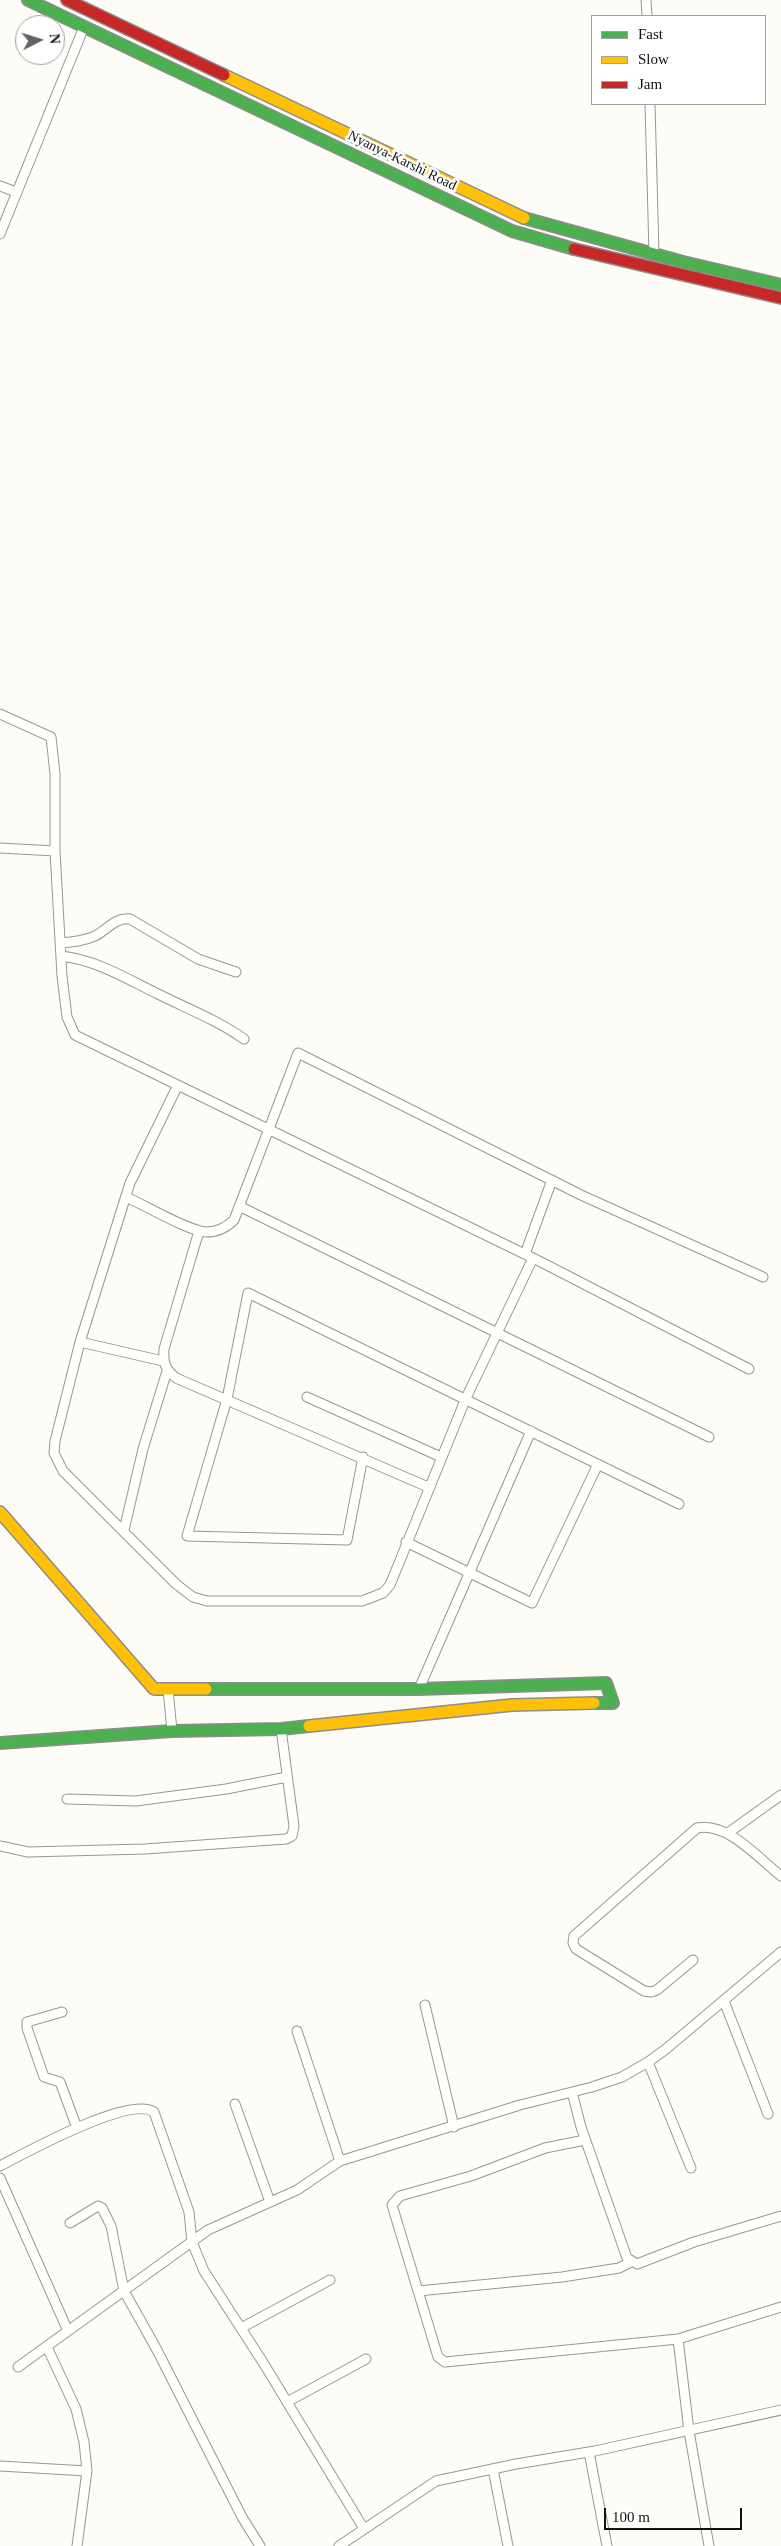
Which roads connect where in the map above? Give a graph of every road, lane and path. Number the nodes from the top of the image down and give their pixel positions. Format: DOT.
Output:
graph roads {
  1 [pos="28,0"];
  2 [pos="66,0"];
  3 [pos="646,0"];
  4 [pos="89,5"];
  5 [pos="647,15"];
  6 [pos="84,27"];
  7 [pos="650,105"];
  8 [pos="0,186"];
  9 [pos="16,192"];
  10 [pos="493,204"];
  11 [pos="487,219"];
  12 [pos="0,234"];
  13 [pos="654,254"];
  14 [pos="781,285"];
  15 [pos="781,298"];
  16 [pos="0,714"];
  17 [pos="0,848"];
  18 [pos="55,851"];
  19 [pos="60,943"];
  20 [pos="62,956"];
  21 [pos="236,972"];
  22 [pos="244,1039"];
  23 [pos="178,1085"];
  24 [pos="270,1130"];
  25 [pos="552,1180"];
  26 [pos="126,1197"];
  27 [pos="239,1206"];
  28 [pos="199,1231"];
  29 [pos="529,1256"];
  30 [pos="763,1277"];
  31 [pos="497,1333"];
  32 [pos="80,1342"];
  33 [pos="163,1361"];
  34 [pos="749,1369"];
  35 [pos="167,1371"];
  36 [pos="307,1397"];
  37 [pos="466,1398"];
  38 [pos="227,1399"];
  39 [pos="532,1431"];
  40 [pos="709,1437"];
  41 [pos="363,1457"];
  42 [pos="440,1457"];
  43 [pos="598,1464"];
  44 [pos="428,1487"];
  45 [pos="679,1504"];
  46 [pos="0,1512"];
  47 [pos="124,1530"];
  48 [pos="406,1542"];
  49 [pos="470,1574"];
  50 [pos="419,1688"];
  51 [pos="168,1689"];
  52 [pos="281,1729"];
  53 [pos="172,1731"];
  54 [pos="0,1743"];
  55 [pos="288,1777"];
  56 [pos="781,1795"];
  57 [pos="67,1799"];
  58 [pos="728,1833"];
  59 [pos="0,1846"];
  60 [pos="781,1876"];
  61 [pos="781,1952"];
  62 [pos="692,1960"];
  63 [pos="724,2001"];
  64 [pos="425,2005"];
  65 [pos="62,2012"];
  66 [pos="298,2031"];
  67 [pos="648,2062"];
  68 [pos="572,2092"];
  69 [pos="235,2104"];
  70 [pos="768,2114"];
  71 [pos="454,2127"];
  72 [pos="77,2128"];
  73 [pos="585,2140"];
  74 [pos="340,2161"];
  75 [pos="0,2166"];
  76 [pos="691,2168"];
  77 [pos="0,2178"];
  78 [pos="270,2202"];
  79 [pos="781,2216"];
  80 [pos="70,2223"];
  81 [pos="192,2242"];
  82 [pos="631,2262"];
  83 [pos="330,2280"];
  84 [pos="124,2291"];
  85 [pos="418,2291"];
  86 [pos="781,2307"];
  87 [pos="241,2328"];
  88 [pos="68,2331"];
  89 [pos="678,2339"];
  90 [pos="47,2347"];
  91 [pos="366,2359"];
  92 [pos="18,2367"];
  93 [pos="286,2402"];
  94 [pos="781,2410"];
  95 [pos="689,2431"];
  96 [pos="590,2452"];
  97 [pos="0,2466"];
  98 [pos="494,2469"];
  99 [pos="87,2471"];
  100 [pos="364,2529"];
  101 [pos="77,2546"];
  102 [pos="260,2546"];
  103 [pos="339,2546"];
  104 [pos="508,2546"];
  105 [pos="607,2546"];
  106 [pos="708,2546"];
  1 -- 6 [label="main road, Nyanya-Karshi Road"];
  2 -- 4 [label="main road, Nyanya-Karshi Road"];
  3 -- 5 [label="street"];
  4 -- 10 [label="main road, Nyanya-Karshi Road"];
  6 -- 9 [label="street"];
  6 -- 11 [label="main road, Nyanya-Karshi Road"];
  7 -- 13 [label="street"];
  8 -- 9 [label="street"];
  9 -- 12 [label="street"];
  10 -- 11 [label="main road"];
  10 -- 13 [label="main road, Nyanya-Karshi Road"];
  11 -- 15 [label="main road, Nyanya-Karshi Road"];
  13 -- 14 [label="main road, Nyanya-Karshi Road"];
  16 -- 18 [label="street"];
  17 -- 18 [label="street"];
  18 -- 19 [label="street"];
  19 -- 20 [label="street"];
  19 -- 21 [label="street"];
  20 -- 22 [label="street"];
  20 -- 23 [label="street"];
  23 -- 24 [label="street"];
  23 -- 26 [label="street"];
  24 -- 25 [label="street"];
  24 -- 27 [label="street"];
  24 -- 29 [label="street"];
  25 -- 29 [label="street"];
  25 -- 30 [label="street"];
  26 -- 28 [label="street"];
  26 -- 32 [label="street"];
  27 -- 28 [label="street"];
  27 -- 31 [label="street"];
  28 -- 33 [label="street"];
  29 -- 31 [label="street"];
  29 -- 34 [label="street"];
  31 -- 37 [label="street"];
  31 -- 40 [label="street"];
  32 -- 33 [label="street"];
  32 -- 47 [label="street"];
  33 -- 35 [label="street"];
  35 -- 38 [label="street"];
  35 -- 47 [label="street"];
  36 -- 42 [label="street"];
  37 -- 38 [label="street"];
  37 -- 39 [label="street"];
  37 -- 42 [label="street"];
  38 -- 41 [label="street"];
  38 -- 41 [label="street"];
  39 -- 43 [label="street"];
  39 -- 49 [label="street"];
  41 -- 44 [label="street"];
  42 -- 44 [label="street"];
  43 -- 45 [label="street"];
  43 -- 49 [label="street"];
  44 -- 48 [label="street"];
  46 -- 51 [label="main road"];
  47 -- 48 [label="street"];
  48 -- 49 [label="street"];
  49 -- 50 [label="street"];
  50 -- 51 [label="main road"];
  50 -- 52 [label="main road"];
  51 -- 53 [label="street"];
  52 -- 53 [label="main road"];
  52 -- 55 [label="street"];
  53 -- 54 [label="main road"];
  55 -- 57 [label="street"];
  55 -- 59 [label="street"];
  56 -- 58 [label="street"];
  58 -- 60 [label="street"];
  58 -- 62 [label="street"];
  61 -- 63 [label="street"];
  63 -- 67 [label="street"];
  63 -- 70 [label="street"];
  64 -- 71 [label="street"];
  65 -- 72 [label="street"];
  66 -- 74 [label="street"];
  67 -- 68 [label="street"];
  67 -- 76 [label="street"];
  68 -- 71 [label="street"];
  68 -- 73 [label="street"];
  69 -- 78 [label="street"];
  71 -- 74 [label="street"];
  72 -- 75 [label="street"];
  72 -- 81 [label="street"];
  73 -- 82 [label="street"];
  73 -- 85 [label="street"];
  74 -- 78 [label="street"];
  77 -- 88 [label="street"];
  78 -- 81 [label="street"];
  79 -- 82 [label="street"];
  80 -- 84 [label="street"];
  81 -- 84 [label="street"];
  81 -- 87 [label="street"];
  82 -- 85 [label="street"];
  83 -- 87 [label="street"];
  84 -- 88 [label="street"];
  84 -- 102 [label="street"];
  85 -- 89 [label="street"];
  86 -- 89 [label="street"];
  87 -- 93 [label="street"];
  88 -- 90 [label="street"];
  89 -- 95 [label="street"];
  90 -- 92 [label="street"];
  90 -- 99 [label="street"];
  91 -- 93 [label="street"];
  93 -- 100 [label="street"];
  94 -- 95 [label="street"];
  95 -- 96 [label="street"];
  95 -- 106 [label="street"];
  96 -- 98 [label="street"];
  96 -- 105 [label="street"];
  97 -- 99 [label="street"];
  98 -- 100 [label="street"];
  98 -- 104 [label="street"];
  99 -- 101 [label="street"];
  100 -- 103 [label="street"];
}
